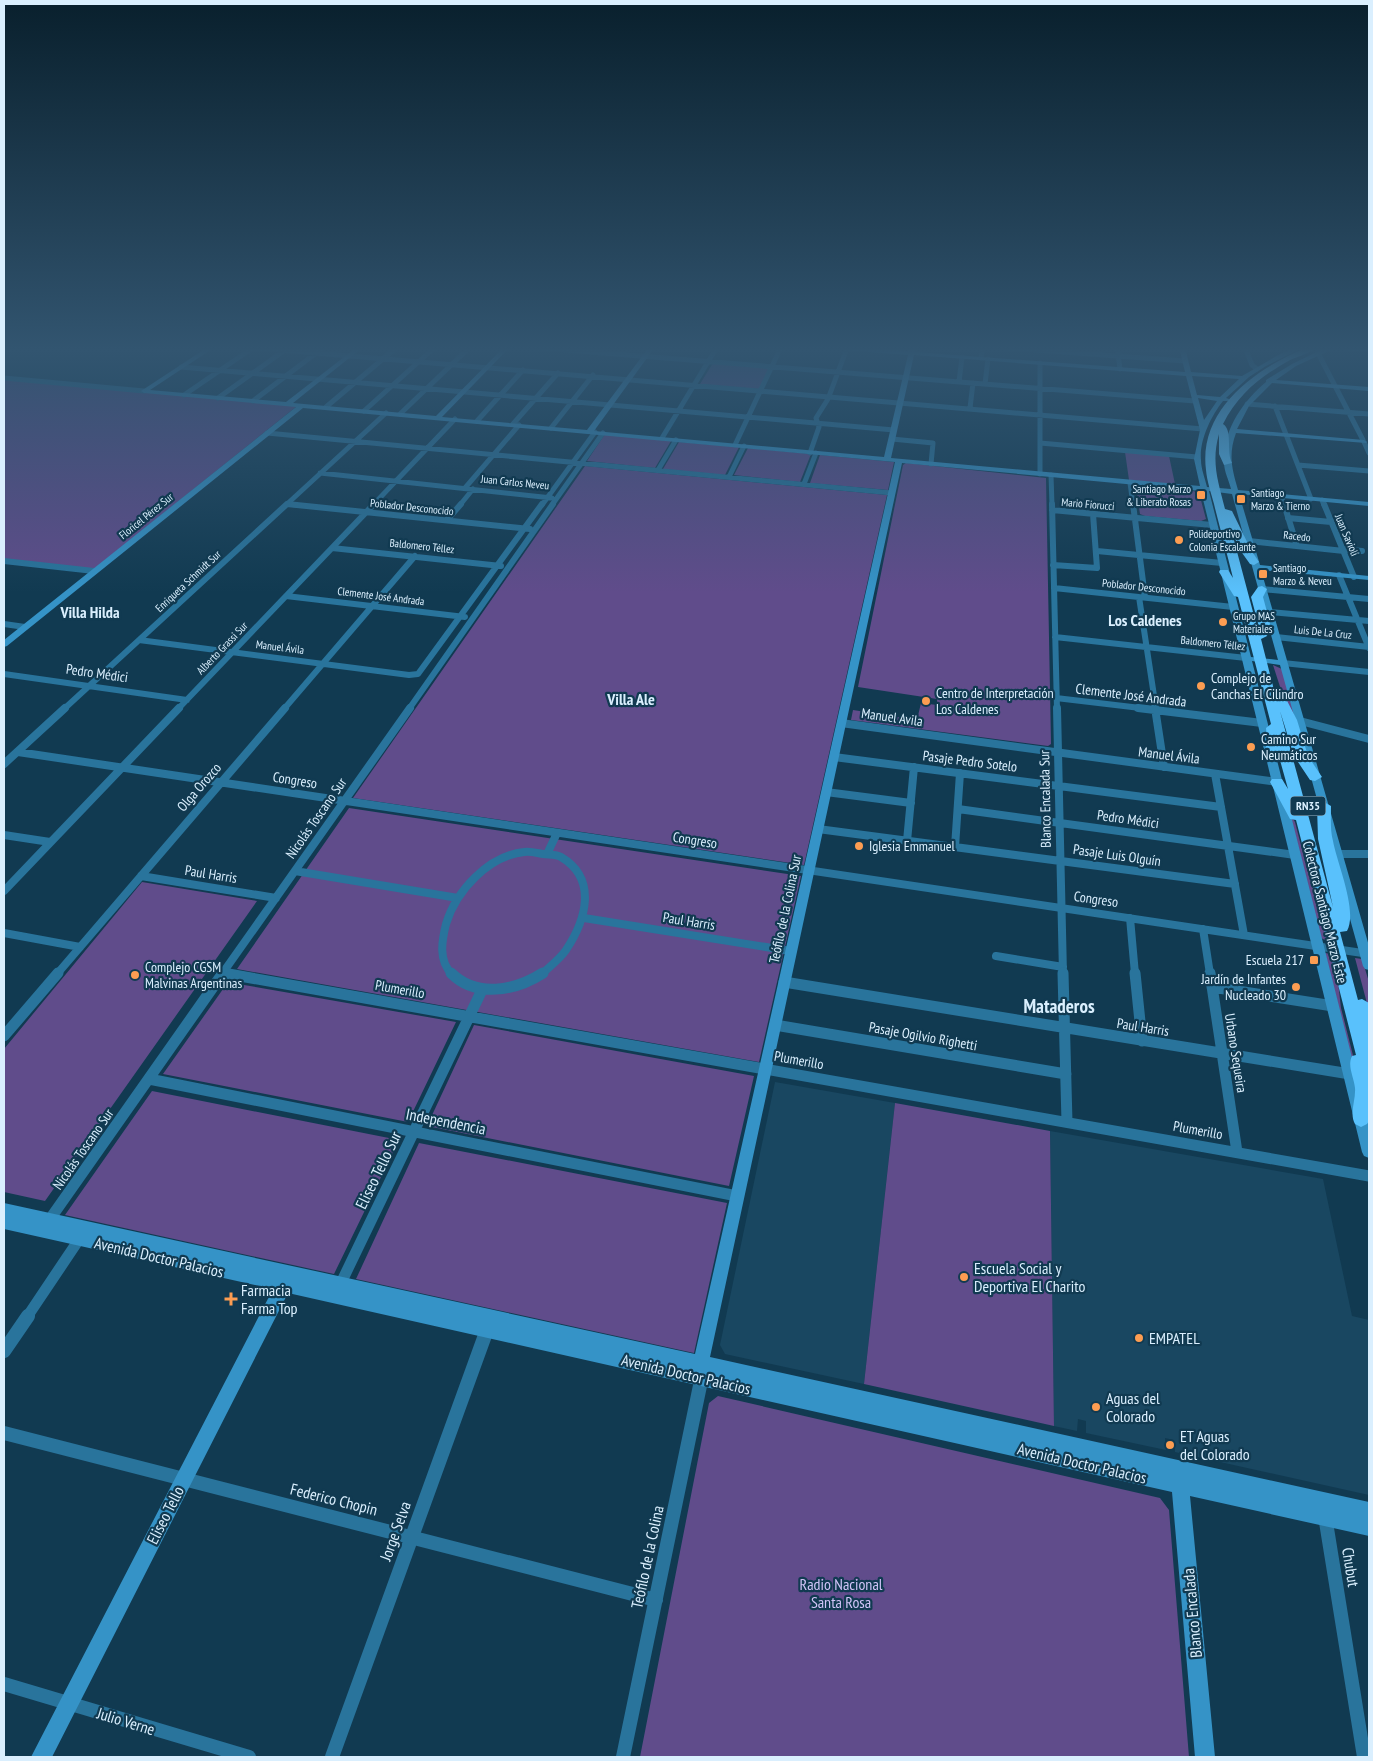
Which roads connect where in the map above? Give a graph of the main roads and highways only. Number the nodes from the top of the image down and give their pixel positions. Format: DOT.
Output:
graph roads {
  1 [pos="1211,429"];
  2 [pos="1215,429"];
  3 [pos="1221,429"];
  4 [pos="1223,429"];
  5 [pos="1199,447"];
  6 [pos="1227,463"];
  7 [pos="1218,491"];
  8 [pos="1224,510"];
  9 [pos="1255,564"];
  10 [pos="1262,589"];
  11 [pos="1257,632"];
  12 [pos="1258,660"];
  13 [pos="1266,682"];
  14 [pos="1277,693"];
  15 [pos="1271,757"];
  16 [pos="1316,777"];
  17 [pos="1277,782"];
  18 [pos="1324,806"];
  19 [pos="1322,892"];
  20 [pos="1341,927"];
  21 [pos="1342,950"];
  22 [pos="1345,979"];
  23 [pos="1369,1030"];
  24 [pos="1369,1071"];
  25 [pos="1361,1119"];
  1 -- 5 [label="highway"];
  2 -- 7 [label="highway, RN35"];
  3 -- 7 [label="highway, RN35"];
  4 -- 6 [label="highway"];
  7 -- 8 [label="highway, RN35"];
  8 -- 9 [label="highway"];
  8 -- 11 [label="highway, RN35"];
  8 -- 11 [label="highway"];
  10 -- 11 [label="highway"];
  11 -- 12 [label="highway, RN35"];
  12 -- 13 [label="highway, RN35"];
  12 -- 14 [label="highway, RN35"];
  13 -- 15 [label="highway"];
  13 -- 19 [label="highway, RN35"];
  14 -- 16 [label="highway"];
  14 -- 20 [label="highway, RN35"];
  17 -- 19 [label="highway"];
  18 -- 20 [label="highway"];
  19 -- 21 [label="highway, RN35"];
  20 -- 21 [label="highway, RN35"];
  21 -- 22 [label="highway, RN35"];
  21 -- 23 [label="highway, RN35"];
  22 -- 24 [label="highway, RN35"];
  22 -- 25 [label="highway"];
}
